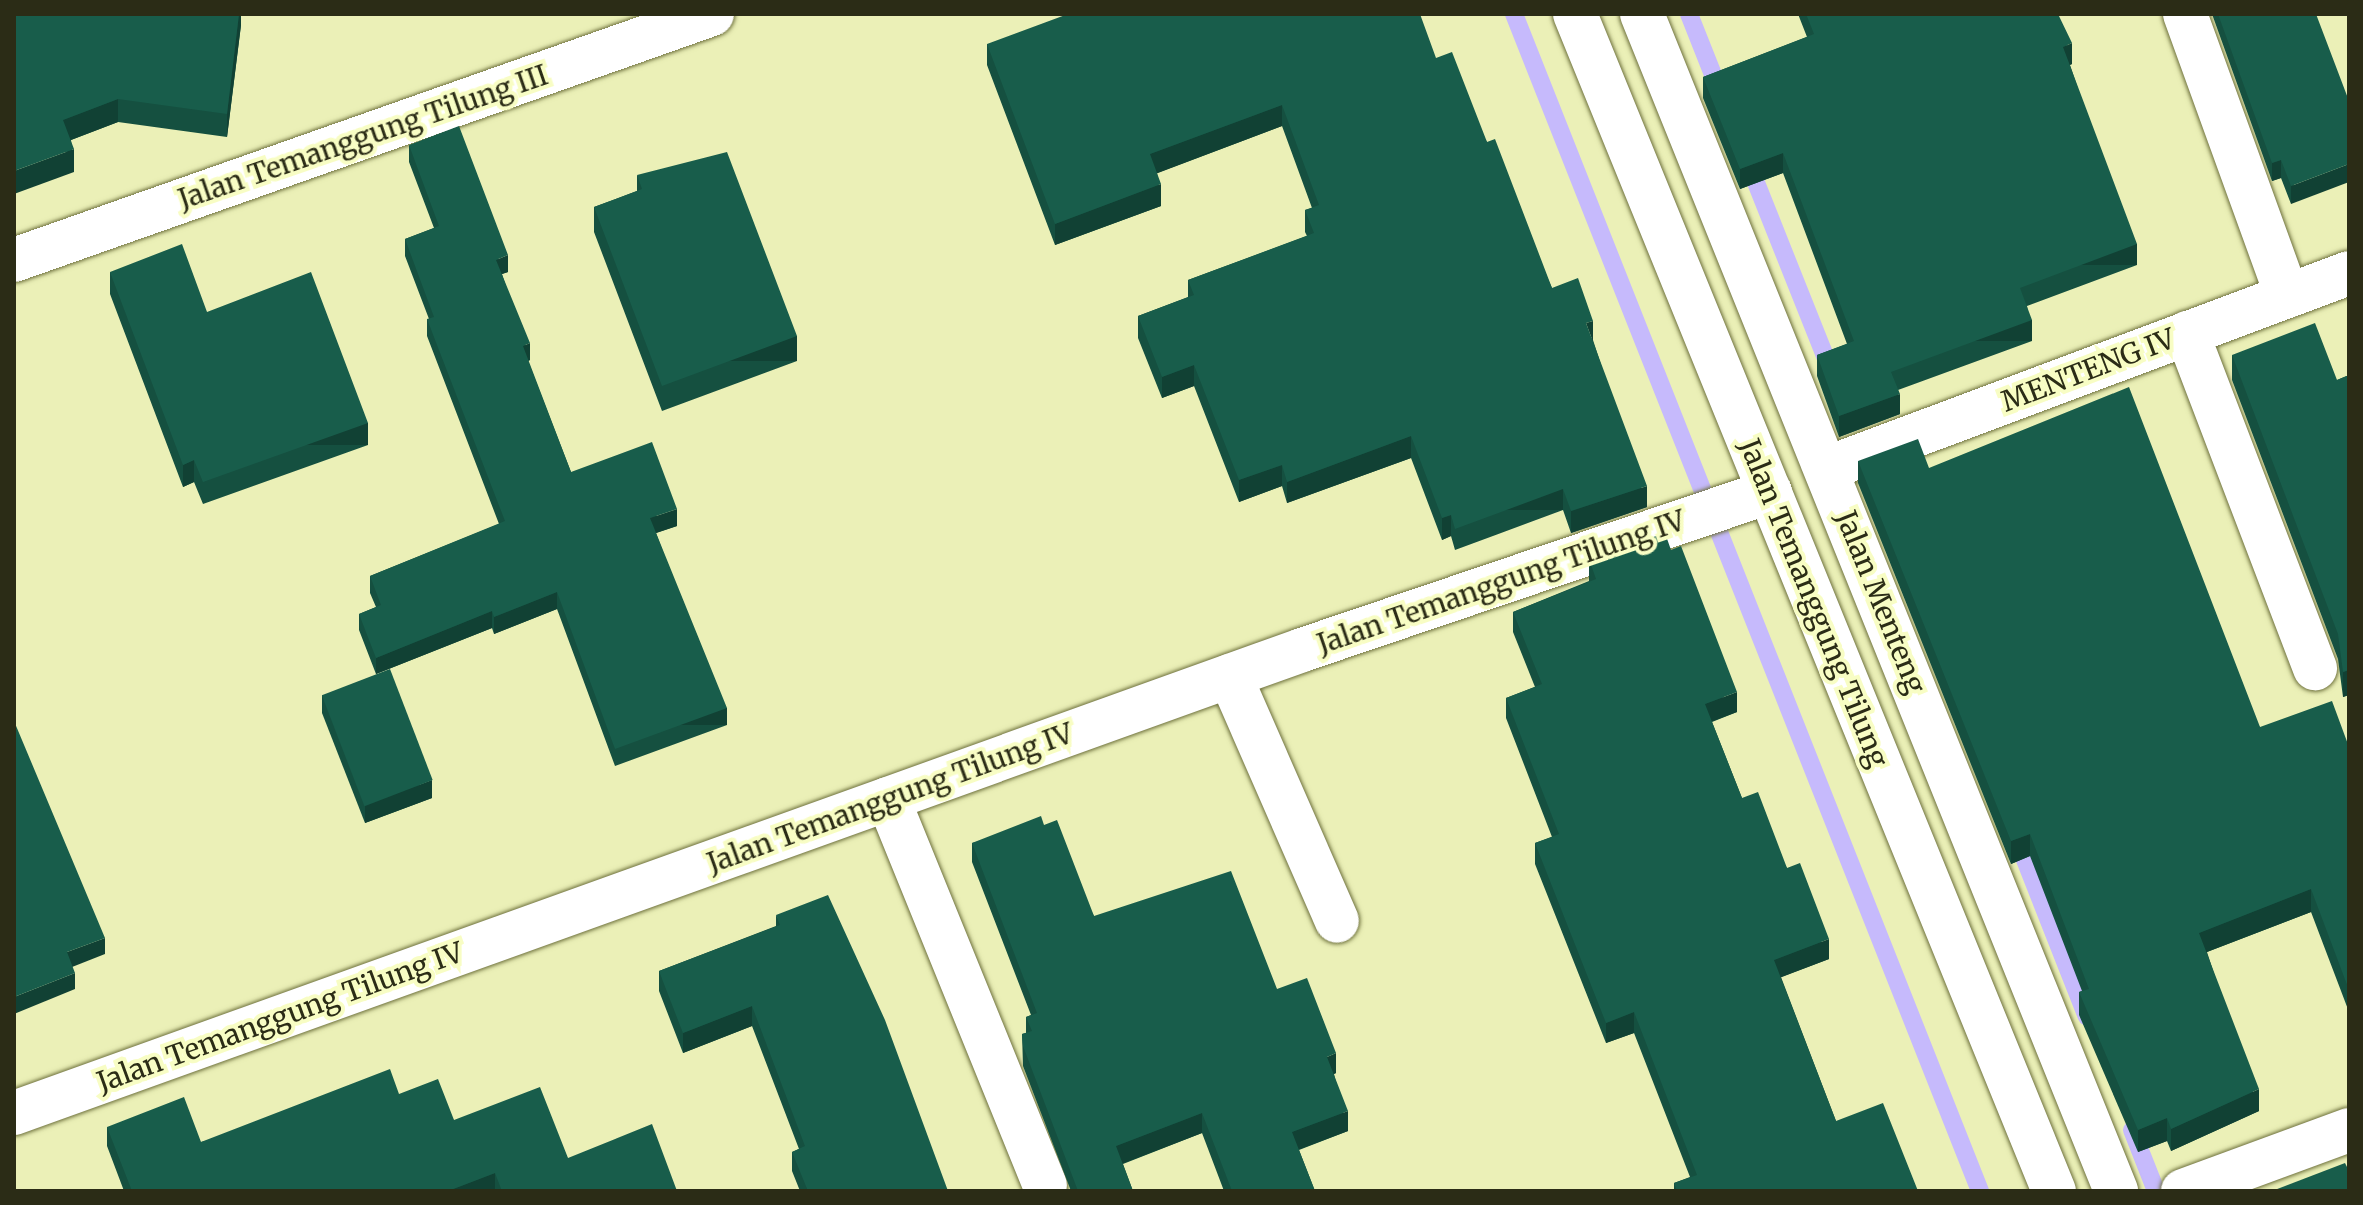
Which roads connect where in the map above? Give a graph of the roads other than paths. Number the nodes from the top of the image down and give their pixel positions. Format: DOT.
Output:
graph roads {
  1 [pos="712,14"];
  2 [pos="1575,14"];
  3 [pos="1642,14"];
  4 [pos="2185,14"];
  5 [pos="14,260"];
  6 [pos="2349,273"];
  7 [pos="2287,296"];
  8 [pos="2187,333"];
  9 [pos="1828,468"];
  10 [pos="1770,492"];
  11 [pos="2315,668"];
  12 [pos="1230,676"];
  13 [pos="888,799"];
  14 [pos="1337,921"];
  15 [pos="14,1113"];
  16 [pos="2349,1130"];
  17 [pos="1045,1185"];
  18 [pos="2054,1191"];
  19 [pos="2116,1191"];
  20 [pos="2183,1191"];
  1 -- 5 [label="street, Jalan Temanggung Tilung III"];
  2 -- 10 [label="street, Jalan Temanggung Tilung"];
  3 -- 9 [label="street, Jalan Menteng"];
  4 -- 7 [label="street"];
  6 -- 7 [label="street, MENTENG IV"];
  7 -- 8 [label="street, MENTENG IV"];
  8 -- 9 [label="street, MENTENG IV"];
  8 -- 11 [label="street"];
  9 -- 19 [label="street, Jalan Menteng"];
  10 -- 12 [label="street, Jalan Temanggung Tilung IV"];
  10 -- 18 [label="street, Jalan Temanggung Tilung"];
  12 -- 13 [label="street, Jalan Temanggung Tilung IV"];
  12 -- 14 [label="street"];
  13 -- 15 [label="street, Jalan Temanggung Tilung IV"];
  13 -- 17 [label="street"];
  16 -- 20 [label="street"];
}
